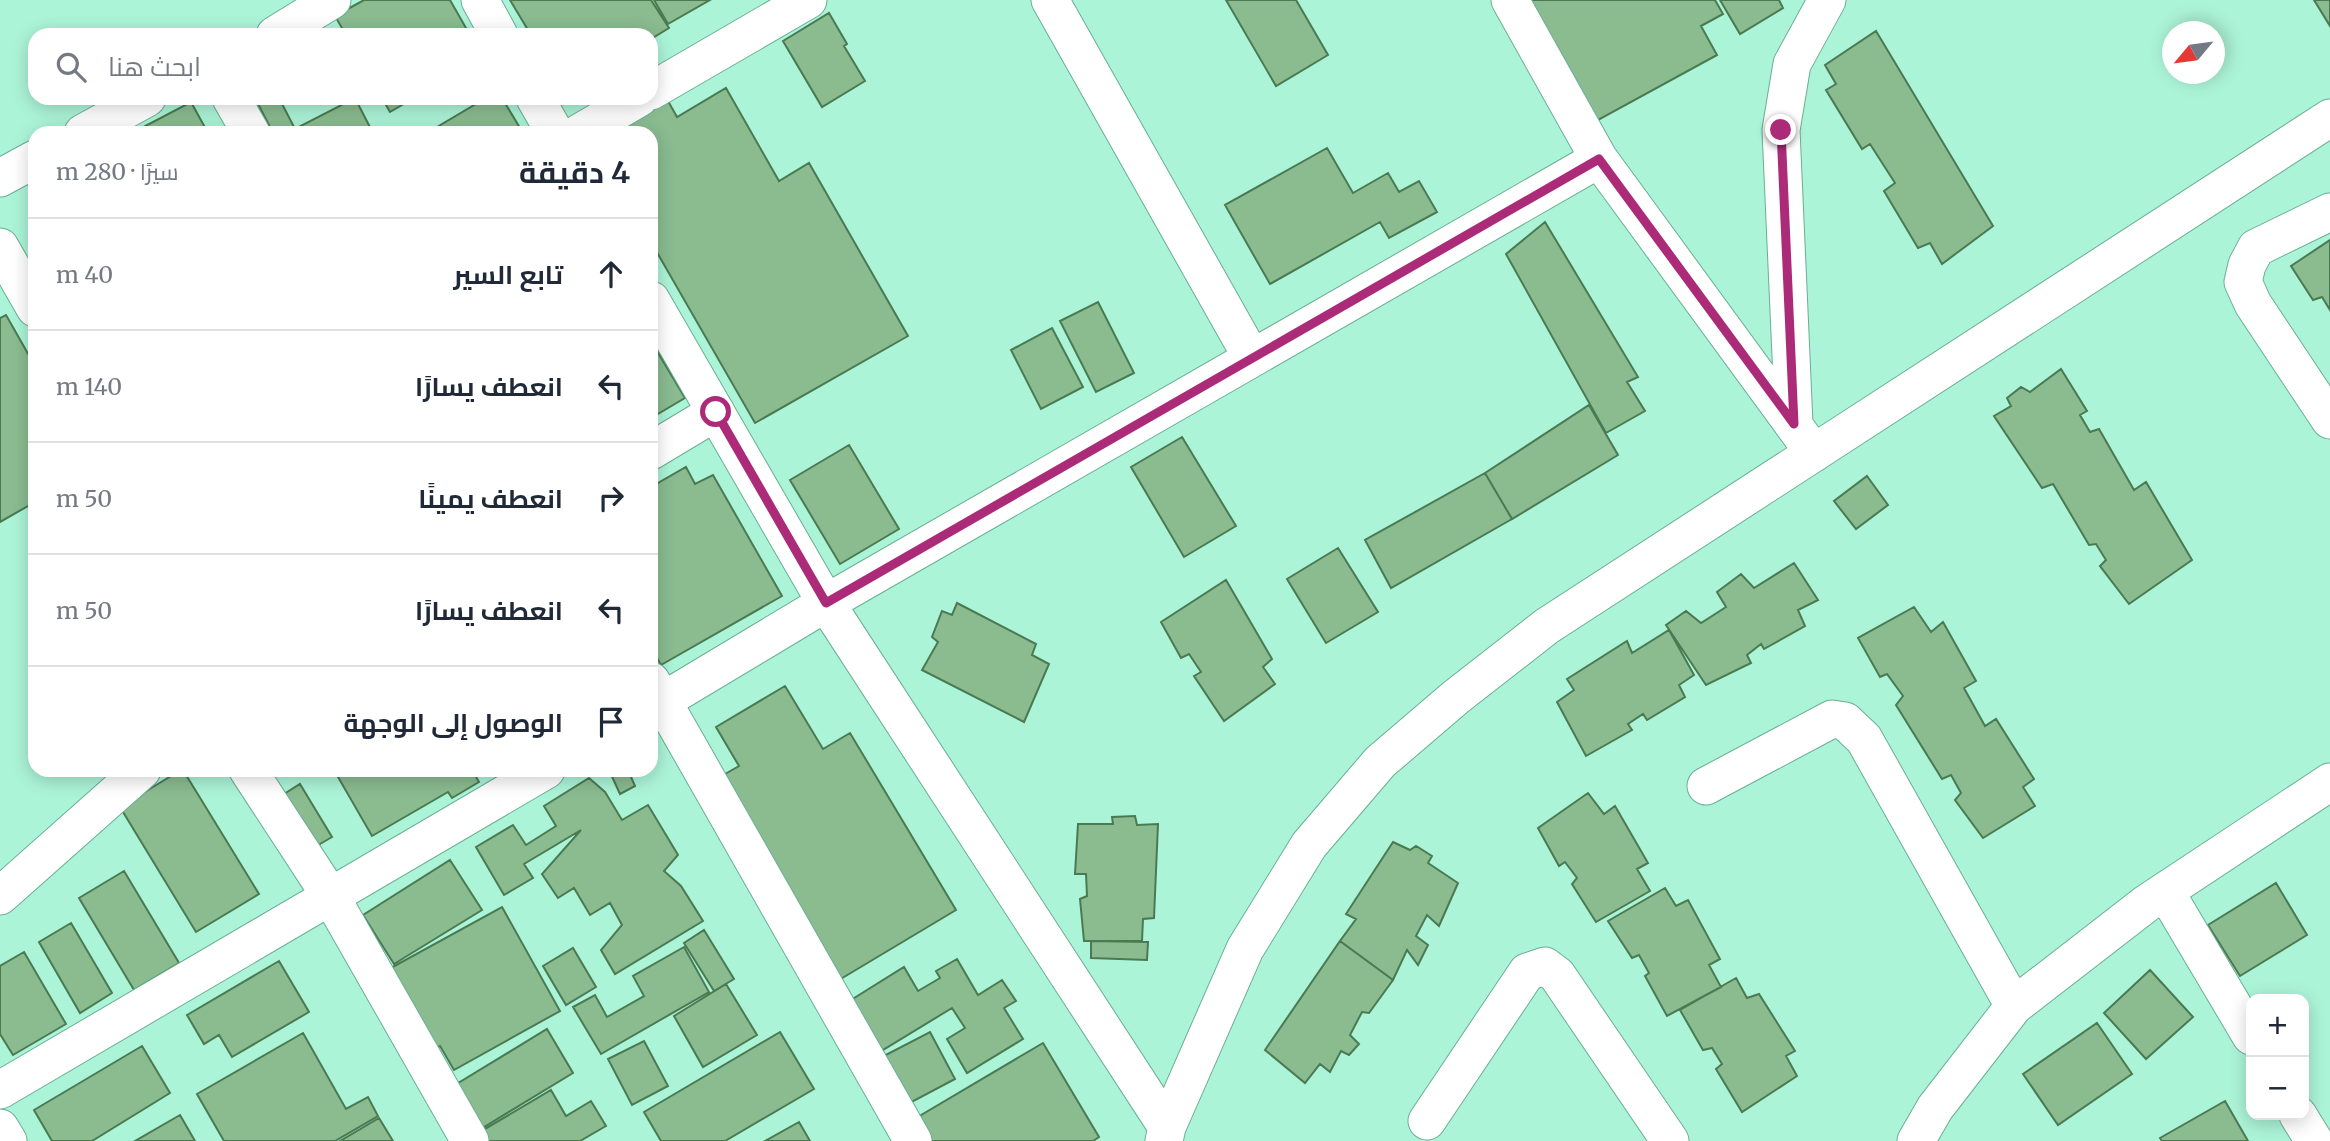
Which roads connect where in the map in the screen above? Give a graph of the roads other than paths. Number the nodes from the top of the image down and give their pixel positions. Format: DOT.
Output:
graph roads {
  1 [pos="332,0"];
  2 [pos="480,0"];
  3 [pos="808,0"];
  4 [pos="1050,0"];
  5 [pos="1510,0"];
  6 [pos="1827,0"];
  7 [pos="286,28"];
  8 [pos="495,28"];
  9 [pos="658,87"];
  10 [pos="134,105"];
  11 [pos="235,105"];
  12 [pos="539,105"];
  13 [pos="627,105"];
  14 [pos="2330,118"];
  15 [pos="96,126"];
  16 [pos="247,126"];
  17 [pos="551,126"];
  18 [pos="591,126"];
  19 [pos="1599,159"];
  20 [pos="28,163"];
  21 [pos="0,178"];
  22 [pos="2330,212"];
  23 [pos="0,247"];
  24 [pos="28,296"];
  25 [pos="658,312"];
  26 [pos="1252,358"];
  27 [pos="716,412"];
  28 [pos="2330,420"];
  29 [pos="1804,438"];
  30 [pos="658,447"];
  31 [pos="826,603"];
  32 [pos="658,695"];
  33 [pos="658,702"];
  34 [pos="134,777"];
  35 [pos="253,777"];
  36 [pos="534,777"];
  37 [pos="2330,782"];
  38 [pos="1706,786"];
  39 [pos="2165,891"];
  40 [pos="0,896"];
  41 [pos="331,897"];
  42 [pos="2014,1006"];
  43 [pos="2246,1028"];
  44 [pos="0,1090"];
  45 [pos="2301,1120"];
  46 [pos="1427,1121"];
  47 [pos="0,1128"];
  48 [pos="1166,1134"];
  49 [pos="8,1141"];
  50 [pos="470,1141"];
  51 [pos="913,1141"];
  52 [pos="1671,1141"];
  53 [pos="1916,1141"];
  54 [pos="2314,1141"];
  1 -- 7 [label="street"];
  2 -- 8 [label="street"];
  3 -- 9 [label="street"];
  4 -- 26 [label="street"];
  5 -- 19 [label="street"];
  6 -- 29 [label="street"];
  10 -- 15 [label="street"];
  11 -- 16 [label="street"];
  12 -- 17 [label="street"];
  13 -- 18 [label="street"];
  14 -- 29 [label="street"];
  19 -- 26 [label="street"];
  19 -- 29 [label="street"];
  20 -- 21 [label="street"];
  22 -- 28 [label="street"];
  23 -- 24 [label="street"];
  25 -- 27 [label="street"];
  26 -- 31 [label="street"];
  27 -- 30 [label="street"];
  27 -- 31 [label="street"];
  29 -- 48 [label="street"];
  31 -- 32 [label="street"];
  31 -- 48 [label="street"];
  33 -- 51 [label="street"];
  34 -- 40 [label="street"];
  35 -- 41 [label="street"];
  36 -- 41 [label="street"];
  37 -- 39 [label="street"];
  38 -- 42 [label="street"];
  39 -- 42 [label="street"];
  39 -- 43 [label="street"];
  41 -- 44 [label="street"];
  41 -- 50 [label="street"];
  42 -- 53 [label="street"];
  45 -- 54 [label="street"];
  46 -- 52 [label="street"];
  47 -- 49 [label="street"];
}
